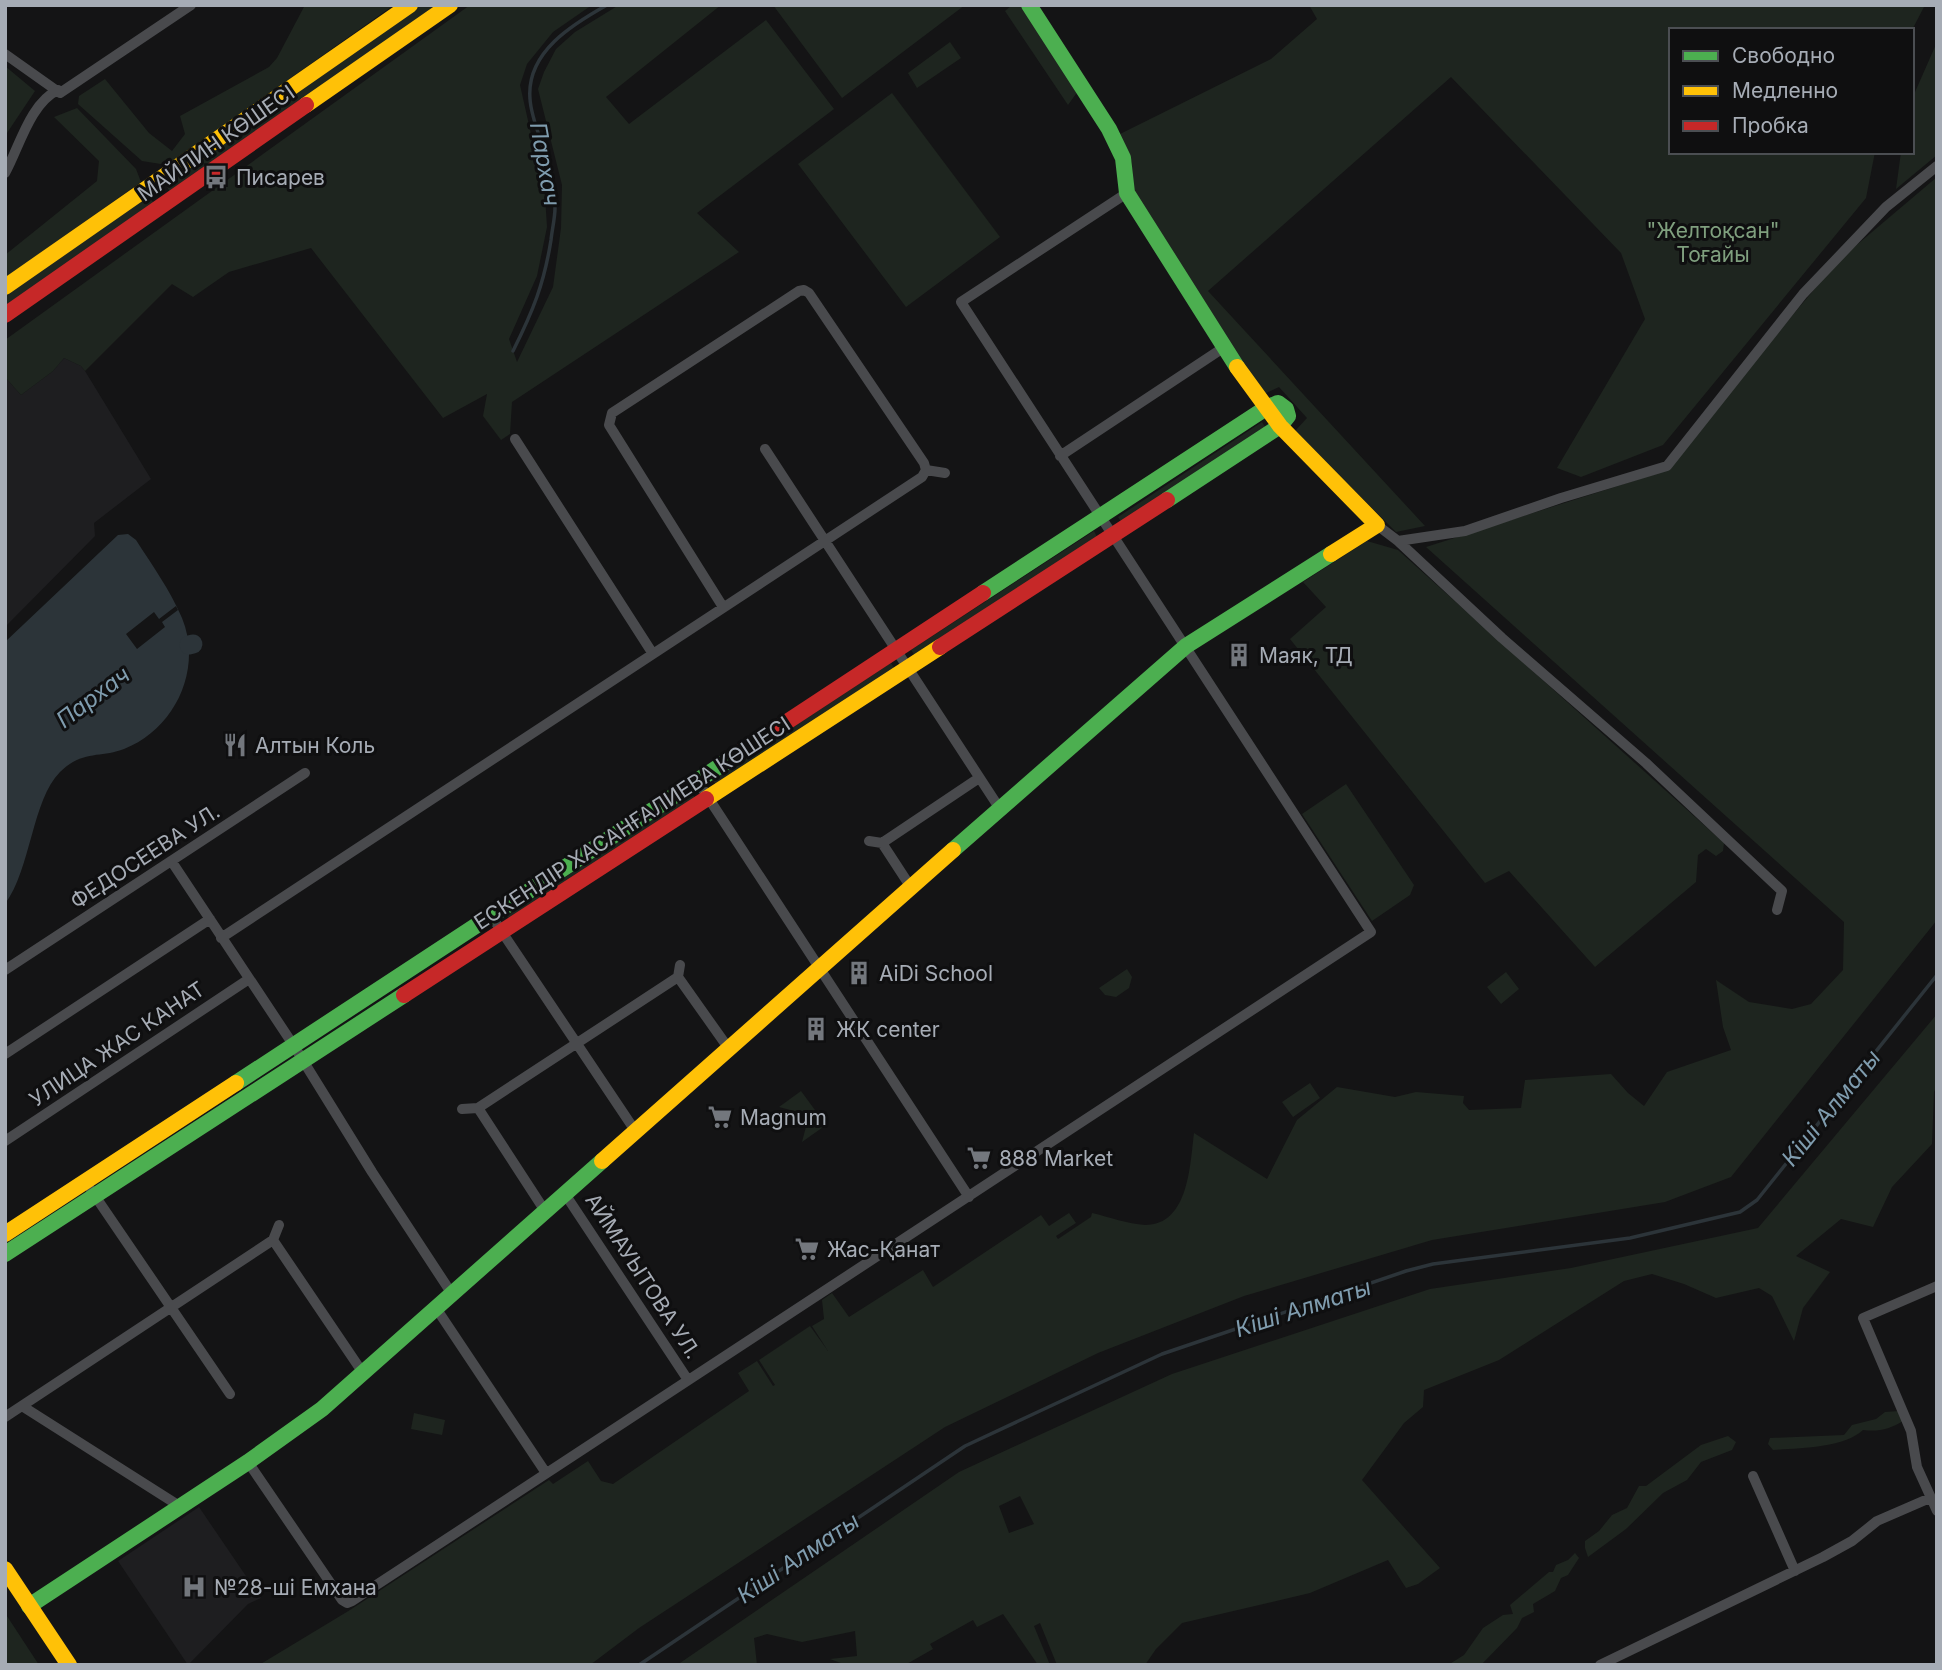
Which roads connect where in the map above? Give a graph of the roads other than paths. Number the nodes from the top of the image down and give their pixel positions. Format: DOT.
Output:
graph roads {
  1 [pos="191,5"];
  2 [pos="410,5"];
  3 [pos="450,5"];
  4 [pos="1028,5"];
  5 [pos="5,54"];
  6 [pos="59,92"];
  7 [pos="1937,166"];
  8 [pos="5,173"];
  9 [pos="156,182"];
  10 [pos="1127,193"];
  11 [pos="169,202"];
  12 [pos="5,287"];
  13 [pos="5,315"];
  14 [pos="1223,348"];
  15 [pos="1266,408"];
  16 [pos="1280,426"];
  17 [pos="515,439"];
  18 [pos="765,449"];
  19 [pos="1059,456"];
  20 [pos="926,470"];
  21 [pos="945,473"];
  22 [pos="1101,518"];
  23 [pos="1377,525"];
  24 [pos="1112,535"];
  25 [pos="825,540"];
  26 [pos="1398,541"];
  27 [pos="723,607"];
  28 [pos="1186,646"];
  29 [pos="898,651"];
  30 [pos="653,653"];
  31 [pos="909,668"];
  32 [pos="305,773"];
  33 [pos="979,778"];
  34 [pos="698,782"];
  35 [pos="709,799"];
  36 [pos="1000,809"];
  37 [pos="869,841"];
  38 [pos="882,843"];
  39 [pos="172,862"];
  40 [pos="912,889"];
  41 [pos="1777,909"];
  42 [pos="492,917"];
  43 [pos="210,919"];
  44 [pos="503,933"];
  45 [pos="222,938"];
  46 [pos="680,965"];
  47 [pos="820,969"];
  48 [pos="5,970"];
  49 [pos="678,977"];
  50 [pos="249,979"];
  51 [pos="577,1043"];
  52 [pos="294,1046"];
  53 [pos="730,1049"];
  54 [pos="5,1054"];
  55 [pos="303,1061"];
  56 [pos="478,1108"];
  57 [pos="462,1109"];
  58 [pos="636,1132"];
  59 [pos="5,1141"];
  60 [pos="85,1182"];
  61 [pos="565,1194"];
  62 [pos="95,1196"];
  63 [pos="970,1197"];
  64 [pos="545,1211"];
  65 [pos="279,1226"];
  66 [pos="5,1234"];
  67 [pos="273,1240"];
  68 [pos="5,1254"];
  69 [pos="1937,1286"];
  70 [pos="452,1294"];
  71 [pos="170,1308"];
  72 [pos="436,1308"];
  73 [pos="363,1373"];
  74 [pos="688,1380"];
  75 [pos="230,1394"];
  76 [pos="22,1406"];
  77 [pos="5,1417"];
  78 [pos="248,1462"];
  79 [pos="546,1473"];
  80 [pos="1753,1476"];
  81 [pos="1930,1498"];
  82 [pos="181,1507"];
  83 [pos="1937,1511"];
  84 [pos="5,1569"];
  85 [pos="1795,1571"];
  86 [pos="29,1606"];
  87 [pos="1620,1660"];
  88 [pos="69,1665"];
  89 [pos="1600,1665"];
  1 -- 6 [label="street"];
  2 -- 9 [label="street, МАЙЛИН КӨШЕСІ"];
  3 -- 11 [label="street, МАЙЛИН КӨШЕСІ"];
  4 -- 10 [label="street"];
  5 -- 6 [label="street"];
  6 -- 8 [label="street"];
  7 -- 26 [label="street"];
  9 -- 11 [label="street"];
  9 -- 12 [label="street, МАЙЛИН КӨШЕСІ"];
  10 -- 14 [label="street"];
  10 -- 19 [label="street"];
  11 -- 13 [label="street, МАЙЛИН КӨШЕСІ"];
  14 -- 15 [label="street"];
  14 -- 19 [label="street"];
  15 -- 16 [label="street"];
  15 -- 22 [label="street, ЕСКЕНДІР ХАСАНҒАЛИЕВА КӨШЕСІ"];
  16 -- 23 [label="street"];
  16 -- 24 [label="street, ЕСКЕНДІР ХАСАНҒАЛИЕВА КӨШЕСІ"];
  17 -- 30 [label="street"];
  18 -- 25 [label="street"];
  19 -- 22 [label="street"];
  20 -- 21 [label="street"];
  20 -- 25 [label="street"];
  20 -- 27 [label="street"];
  22 -- 24 [label="street"];
  22 -- 29 [label="street, ЕСКЕНДІР ХАСАНҒАЛИЕВА КӨШЕСІ"];
  23 -- 26 [label="street"];
  23 -- 28 [label="street"];
  24 -- 28 [label="street"];
  24 -- 31 [label="street, ЕСКЕНДІР ХАСАНҒАЛИЕВА КӨШЕСІ"];
  25 -- 27 [label="street"];
  25 -- 29 [label="street"];
  26 -- 41 [label="street"];
  27 -- 30 [label="street"];
  28 -- 36 [label="street"];
  28 -- 63 [label="street"];
  29 -- 31 [label="street"];
  29 -- 34 [label="street, ЕСКЕНДІР ХАСАНҒАЛИЕВА КӨШЕСІ"];
  30 -- 45 [label="street"];
  31 -- 33 [label="street"];
  31 -- 35 [label="street, ЕСКЕНДІР ХАСАНҒАЛИЕВА КӨШЕСІ"];
  32 -- 39 [label="street, ФЕДОСЕЕВА УЛ."];
  33 -- 36 [label="street"];
  33 -- 38 [label="street"];
  34 -- 35 [label="street"];
  34 -- 42 [label="street, ЕСКЕНДІР ХАСАНҒАЛИЕВА КӨШЕСІ"];
  35 -- 44 [label="street, ЕСКЕНДІР ХАСАНҒАЛИЕВА КӨШЕСІ"];
  35 -- 47 [label="street"];
  36 -- 40 [label="street"];
  37 -- 38 [label="street"];
  38 -- 40 [label="street"];
  39 -- 43 [label="street"];
  39 -- 48 [label="street, ФЕДОСЕЕВА УЛ."];
  40 -- 47 [label="street"];
  42 -- 44 [label="street"];
  42 -- 52 [label="street, ЕСКЕНДІР ХАСАНҒАЛИЕВА КӨШЕСІ"];
  43 -- 45 [label="street"];
  43 -- 54 [label="street"];
  44 -- 51 [label="street"];
  44 -- 55 [label="street, ЕСКЕНДІР ХАСАНҒАЛИЕВА КӨШЕСІ"];
  45 -- 50 [label="street"];
  46 -- 49 [label="street"];
  47 -- 53 [label="street"];
  47 -- 63 [label="street"];
  49 -- 51 [label="street"];
  49 -- 53 [label="street"];
  50 -- 52 [label="street"];
  50 -- 59 [label="street, УЛИЦА ЖАС КАНАТ"];
  51 -- 56 [label="street"];
  51 -- 58 [label="street"];
  52 -- 55 [label="street"];
  52 -- 60 [label="street, ЕСКЕНДІР ХАСАНҒАЛИЕВА КӨШЕСІ"];
  53 -- 58 [label="street"];
  55 -- 62 [label="street, ЕСКЕНДІР ХАСАНҒАЛИЕВА КӨШЕСІ"];
  55 -- 70 [label="street"];
  56 -- 57 [label="street"];
  56 -- 64 [label="street"];
  58 -- 61 [label="street"];
  60 -- 62 [label="street"];
  60 -- 66 [label="street, ЕСКЕНДІР ХАСАНҒАЛИЕВА КӨШЕСІ"];
  61 -- 64 [label="street"];
  61 -- 74 [label="street, АЙМАУЫТОВА УЛ."];
  62 -- 68 [label="street, ЕСКЕНДІР ХАСАНҒАЛИЕВА КӨШЕСІ"];
  62 -- 71 [label="street"];
  63 -- 74 [label="street"];
  64 -- 70 [label="street"];
  65 -- 67 [label="street"];
  67 -- 71 [label="street"];
  67 -- 73 [label="street"];
  69 -- 81 [label="street"];
  70 -- 72 [label="street"];
  71 -- 75 [label="street"];
  71 -- 76 [label="street"];
  72 -- 73 [label="street"];
  72 -- 79 [label="street"];
  73 -- 78 [label="street"];
  74 -- 79 [label="street"];
  76 -- 77 [label="street"];
  76 -- 82 [label="street"];
  78 -- 79 [label="street"];
  78 -- 82 [label="street"];
  80 -- 85 [label="street"];
  81 -- 83 [label="street"];
  81 -- 85 [label="street"];
  82 -- 86 [label="street"];
  84 -- 86 [label="street"];
  85 -- 87 [label="street"];
  86 -- 88 [label="street"];
  87 -- 89 [label="street"];
}
